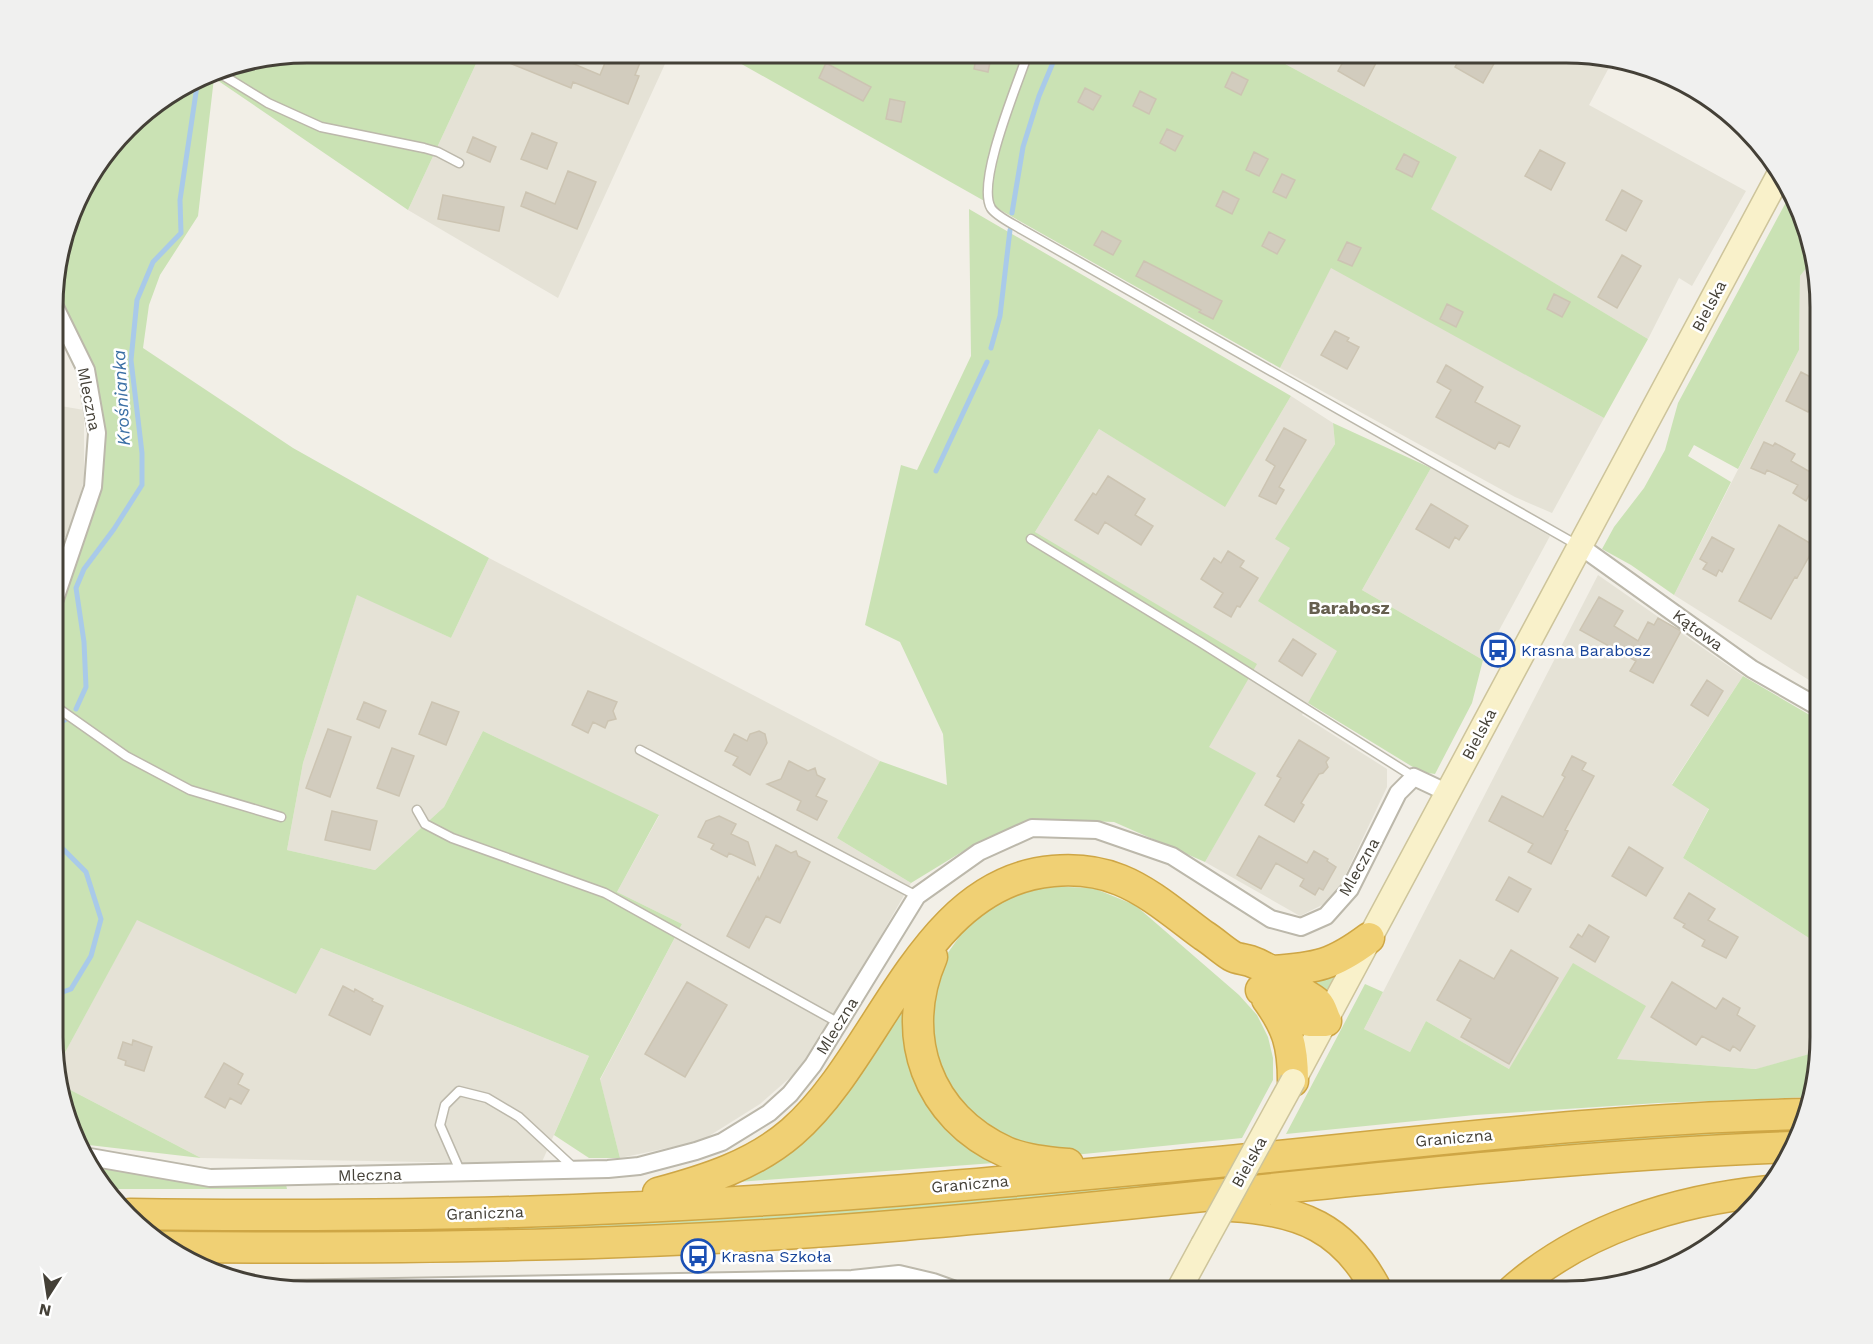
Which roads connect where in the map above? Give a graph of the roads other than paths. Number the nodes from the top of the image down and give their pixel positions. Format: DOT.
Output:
graph roads {
  1 [pos="1025,63"];
  2 [pos="226,77"];
  3 [pos="459,163"];
  4 [pos="1775,182"];
  5 [pos="63,323"];
  6 [pos="1031,539"];
  7 [pos="1580,546"];
  8 [pos="63,575"];
  9 [pos="1810,702"];
  10 [pos="63,712"];
  11 [pos="640,750"];
  12 [pos="1414,777"];
  13 [pos="1448,793"];
  14 [pos="417,810"];
  15 [pos="280,817"];
  16 [pos="917,896"];
  17 [pos="952,921"];
  18 [pos="1369,938"];
  19 [pos="1266,980"];
  20 [pos="1326,1021"];
  21 [pos="839,1023"];
  22 [pos="1293,1081"];
  23 [pos="1797,1114"];
  24 [pos="1784,1147"];
  25 [pos="95,1158"];
  26 [pos="1144,1169"];
  27 [pos="576,1170"];
  28 [pos="461,1173"];
  29 [pos="1754,1193"];
  30 [pos="1153,1202"];
  31 [pos="596,1209"];
  32 [pos="138,1214"];
  33 [pos="183,1247"];
  34 [pos="728,1281"];
  35 [pos="929,1281"];
  36 [pos="1183,1281"];
  37 [pos="1372,1281"];
  38 [pos="1526,1281"];
  1 -- 7 [label="lane"];
  2 -- 3 [label="lane"];
  4 -- 7 [label="street, Bielska"];
  5 -- 8 [label="street, Mleczna"];
  6 -- 12 [label="lane"];
  7 -- 9 [label="street, Kątowa"];
  7 -- 13 [label="street, Bielska"];
  10 -- 15 [label="lane"];
  11 -- 16 [label="lane"];
  12 -- 13 [label="street"];
  12 -- 16 [label="street, Mleczna"];
  13 -- 18 [label="street, Bielska"];
  14 -- 21 [label="lane"];
  16 -- 21 [label="street, Mleczna"];
  17 -- 19 [label="highway"];
  17 -- 26 [label="highway"];
  17 -- 31 [label="highway"];
  18 -- 19 [label="highway"];
  18 -- 20 [label="street, Bielska"];
  19 -- 20 [label="highway"];
  19 -- 22 [label="highway"];
  20 -- 22 [label="street, Bielska"];
  21 -- 27 [label="street, Mleczna"];
  22 -- 36 [label="street, Bielska, bridge"];
  23 -- 26 [label="highway, Graniczna"];
  24 -- 30 [label="highway, Graniczna"];
  25 -- 28 [label="street, Mleczna"];
  26 -- 31 [label="highway, Graniczna"];
  27 -- 28 [label="street, Mleczna"];
  27 -- 28 [label="lane"];
  29 -- 38 [label="highway"];
  30 -- 33 [label="highway, Graniczna"];
  30 -- 37 [label="highway"];
  31 -- 32 [label="highway, Graniczna"];
  34 -- 35 [label="street"];
}
